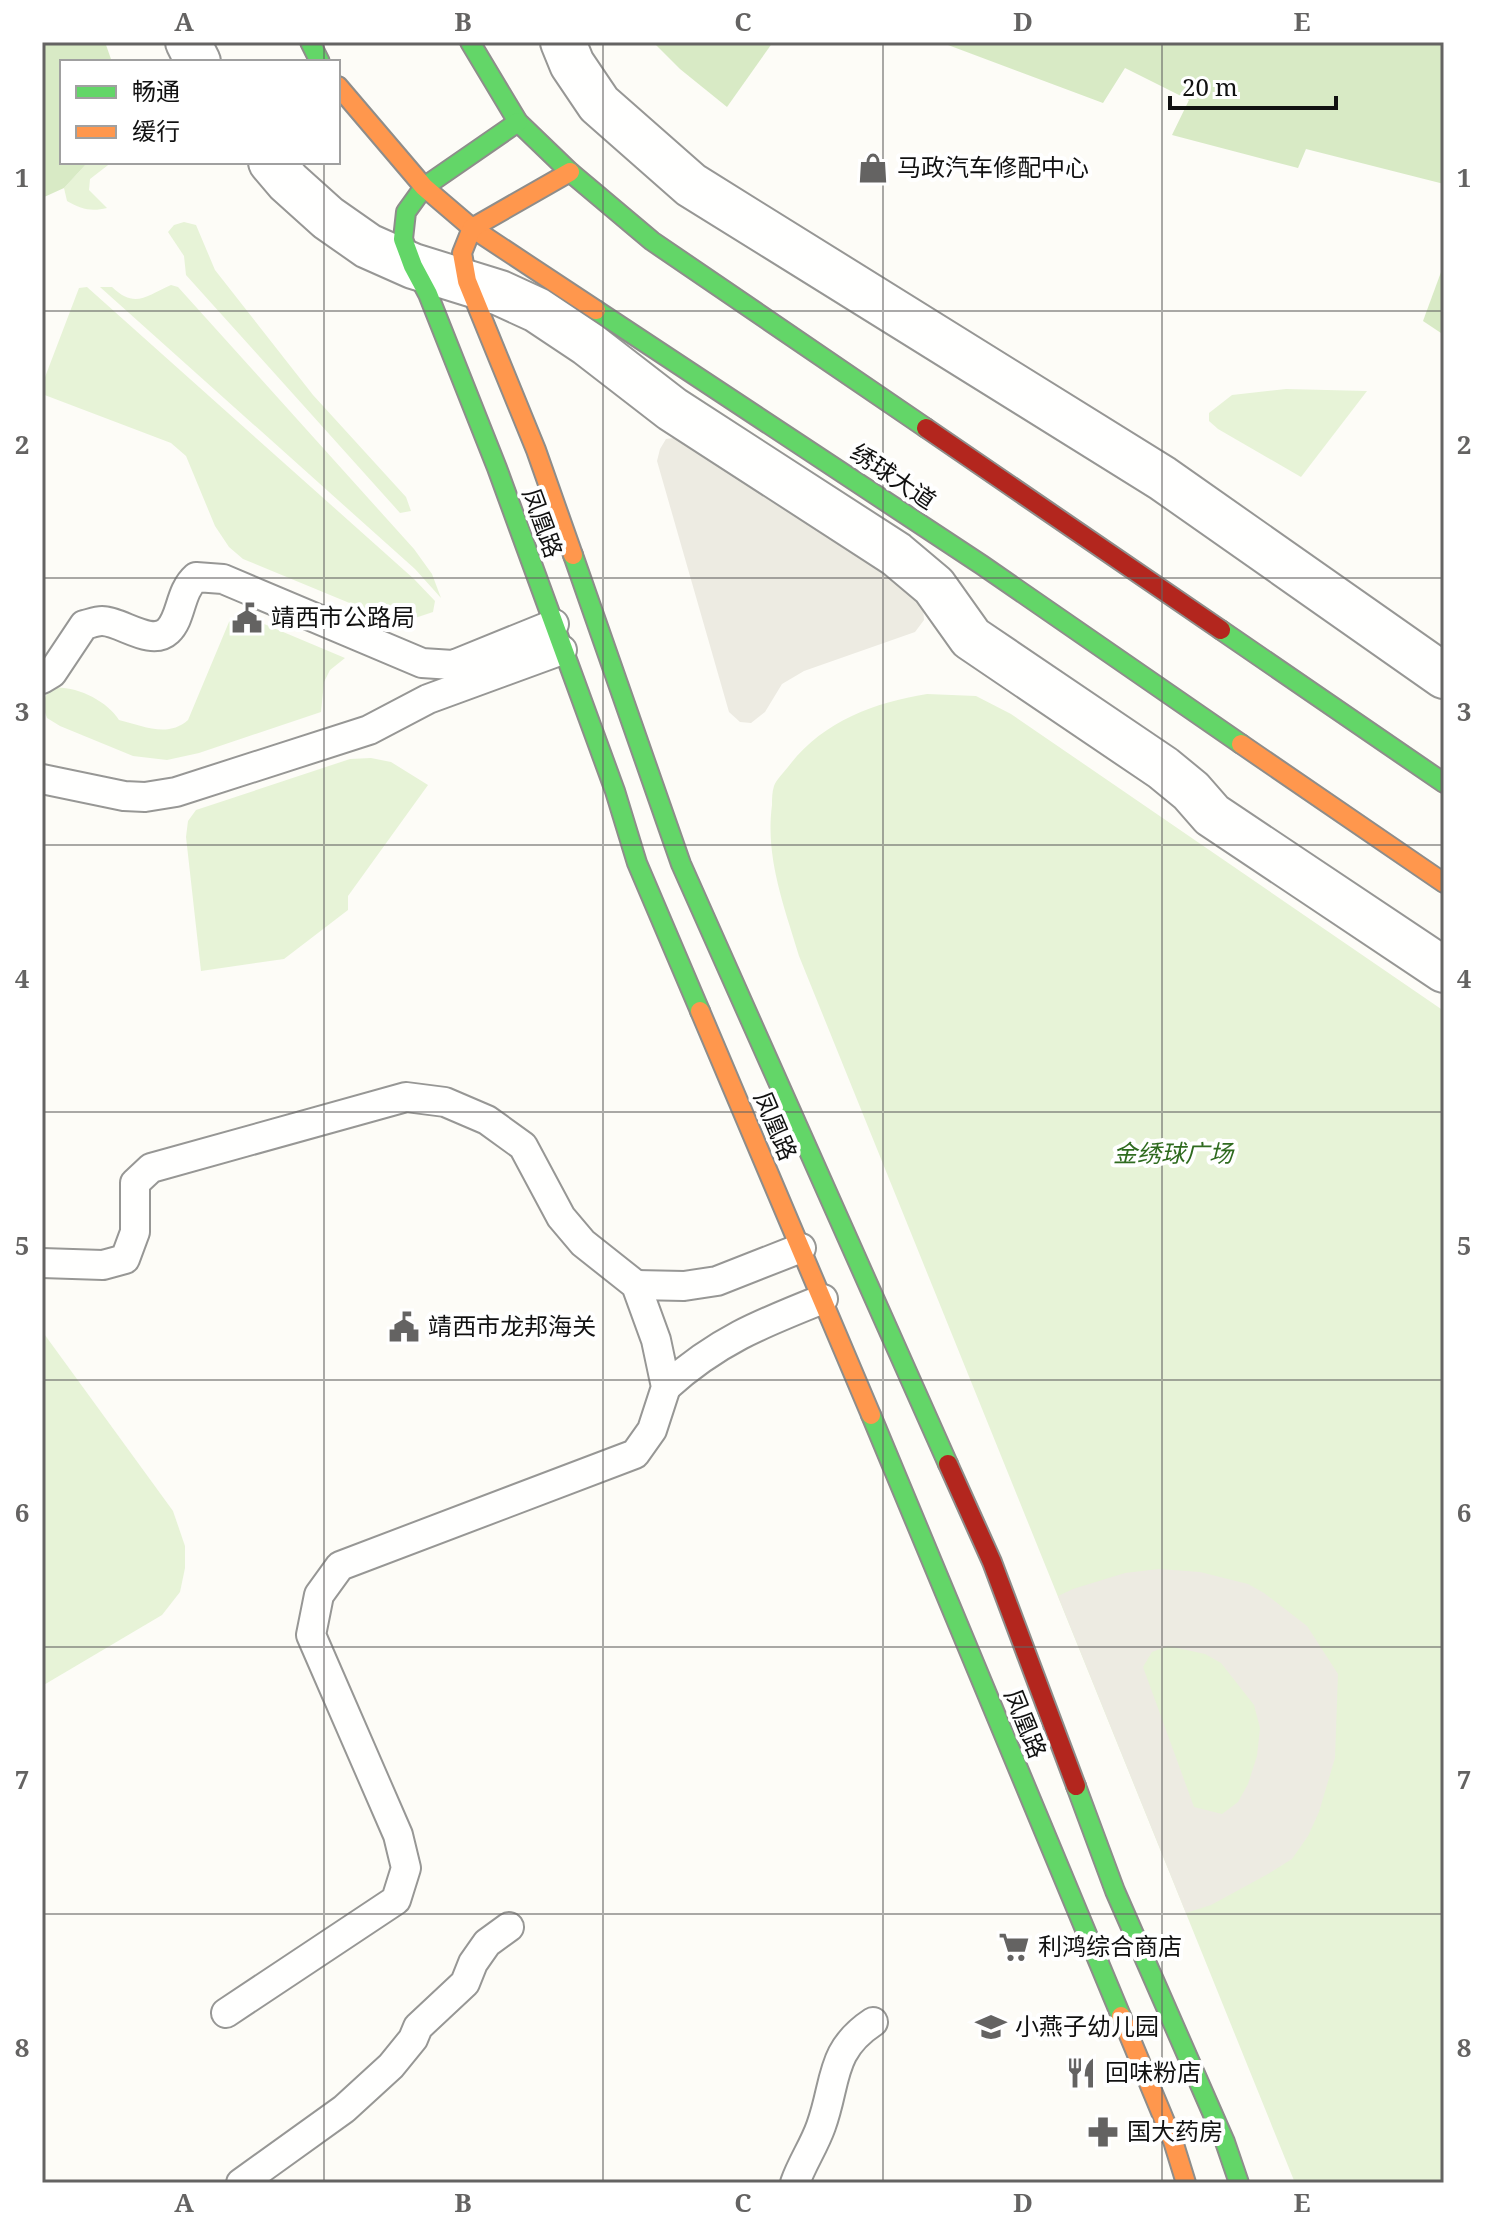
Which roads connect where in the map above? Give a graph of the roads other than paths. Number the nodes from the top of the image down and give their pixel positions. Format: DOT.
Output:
graph roads {
  1 [pos="188,42"];
  2 [pos="310,42"];
  3 [pos="470,42"];
  4 [pos="563,42"];
  5 [pos="197,60"];
  6 [pos="319,60"];
  7 [pos="340,88"];
  8 [pos="518,122"];
  9 [pos="273,164"];
  10 [pos="570,172"];
  11 [pos="424,187"];
  12 [pos="472,228"];
  13 [pos="413,266"];
  14 [pos="467,281"];
  15 [pos="558,637"];
  16 [pos="1444,676"];
  17 [pos="42,679"];
  18 [pos="42,779"];
  19 [pos="1444,783"];
  20 [pos="1444,883"];
  21 [pos="1444,970"];
  22 [pos="801,1248"];
  23 [pos="42,1263"];
  24 [pos="636,1285"];
  25 [pos="823,1299"];
  26 [pos="666,1387"];
  27 [pos="509,1927"];
  28 [pos="226,2013"];
  29 [pos="873,2022"];
  30 [pos="241,2183"];
  31 [pos="795,2183"];
  32 [pos="1186,2183"];
  33 [pos="1239,2183"];
  1 -- 5 [label="street"];
  2 -- 6 [label="main road"];
  3 -- 8 [label="main road"];
  4 -- 16 [label="street"];
  7 -- 11 [label="main road, 绣球大道"];
  8 -- 10 [label="main road"];
  8 -- 11 [label="main road, 凤凰路"];
  9 -- 13 [label="street"];
  10 -- 12 [label="main road"];
  10 -- 19 [label="main road"];
  11 -- 12 [label="main road, 绣球大道"];
  11 -- 13 [label="main road, 凤凰路"];
  12 -- 14 [label="main road, 凤凰路"];
  12 -- 20 [label="main road, 绣球大道"];
  13 -- 14 [label="street"];
  13 -- 15 [label="main road, 凤凰路"];
  14 -- 21 [label="street"];
  14 -- 33 [label="main road, 凤凰路"];
  15 -- 17 [label="lane"];
  15 -- 18 [label="lane"];
  15 -- 22 [label="main road, 凤凰路"];
  22 -- 24 [label="lane"];
  22 -- 25 [label="main road, 凤凰路"];
  23 -- 24 [label="lane"];
  24 -- 26 [label="lane"];
  25 -- 26 [label="lane"];
  25 -- 32 [label="main road, 凤凰路"];
  26 -- 28 [label="lane"];
  27 -- 30 [label="lane"];
  29 -- 31 [label="lane"];
}
